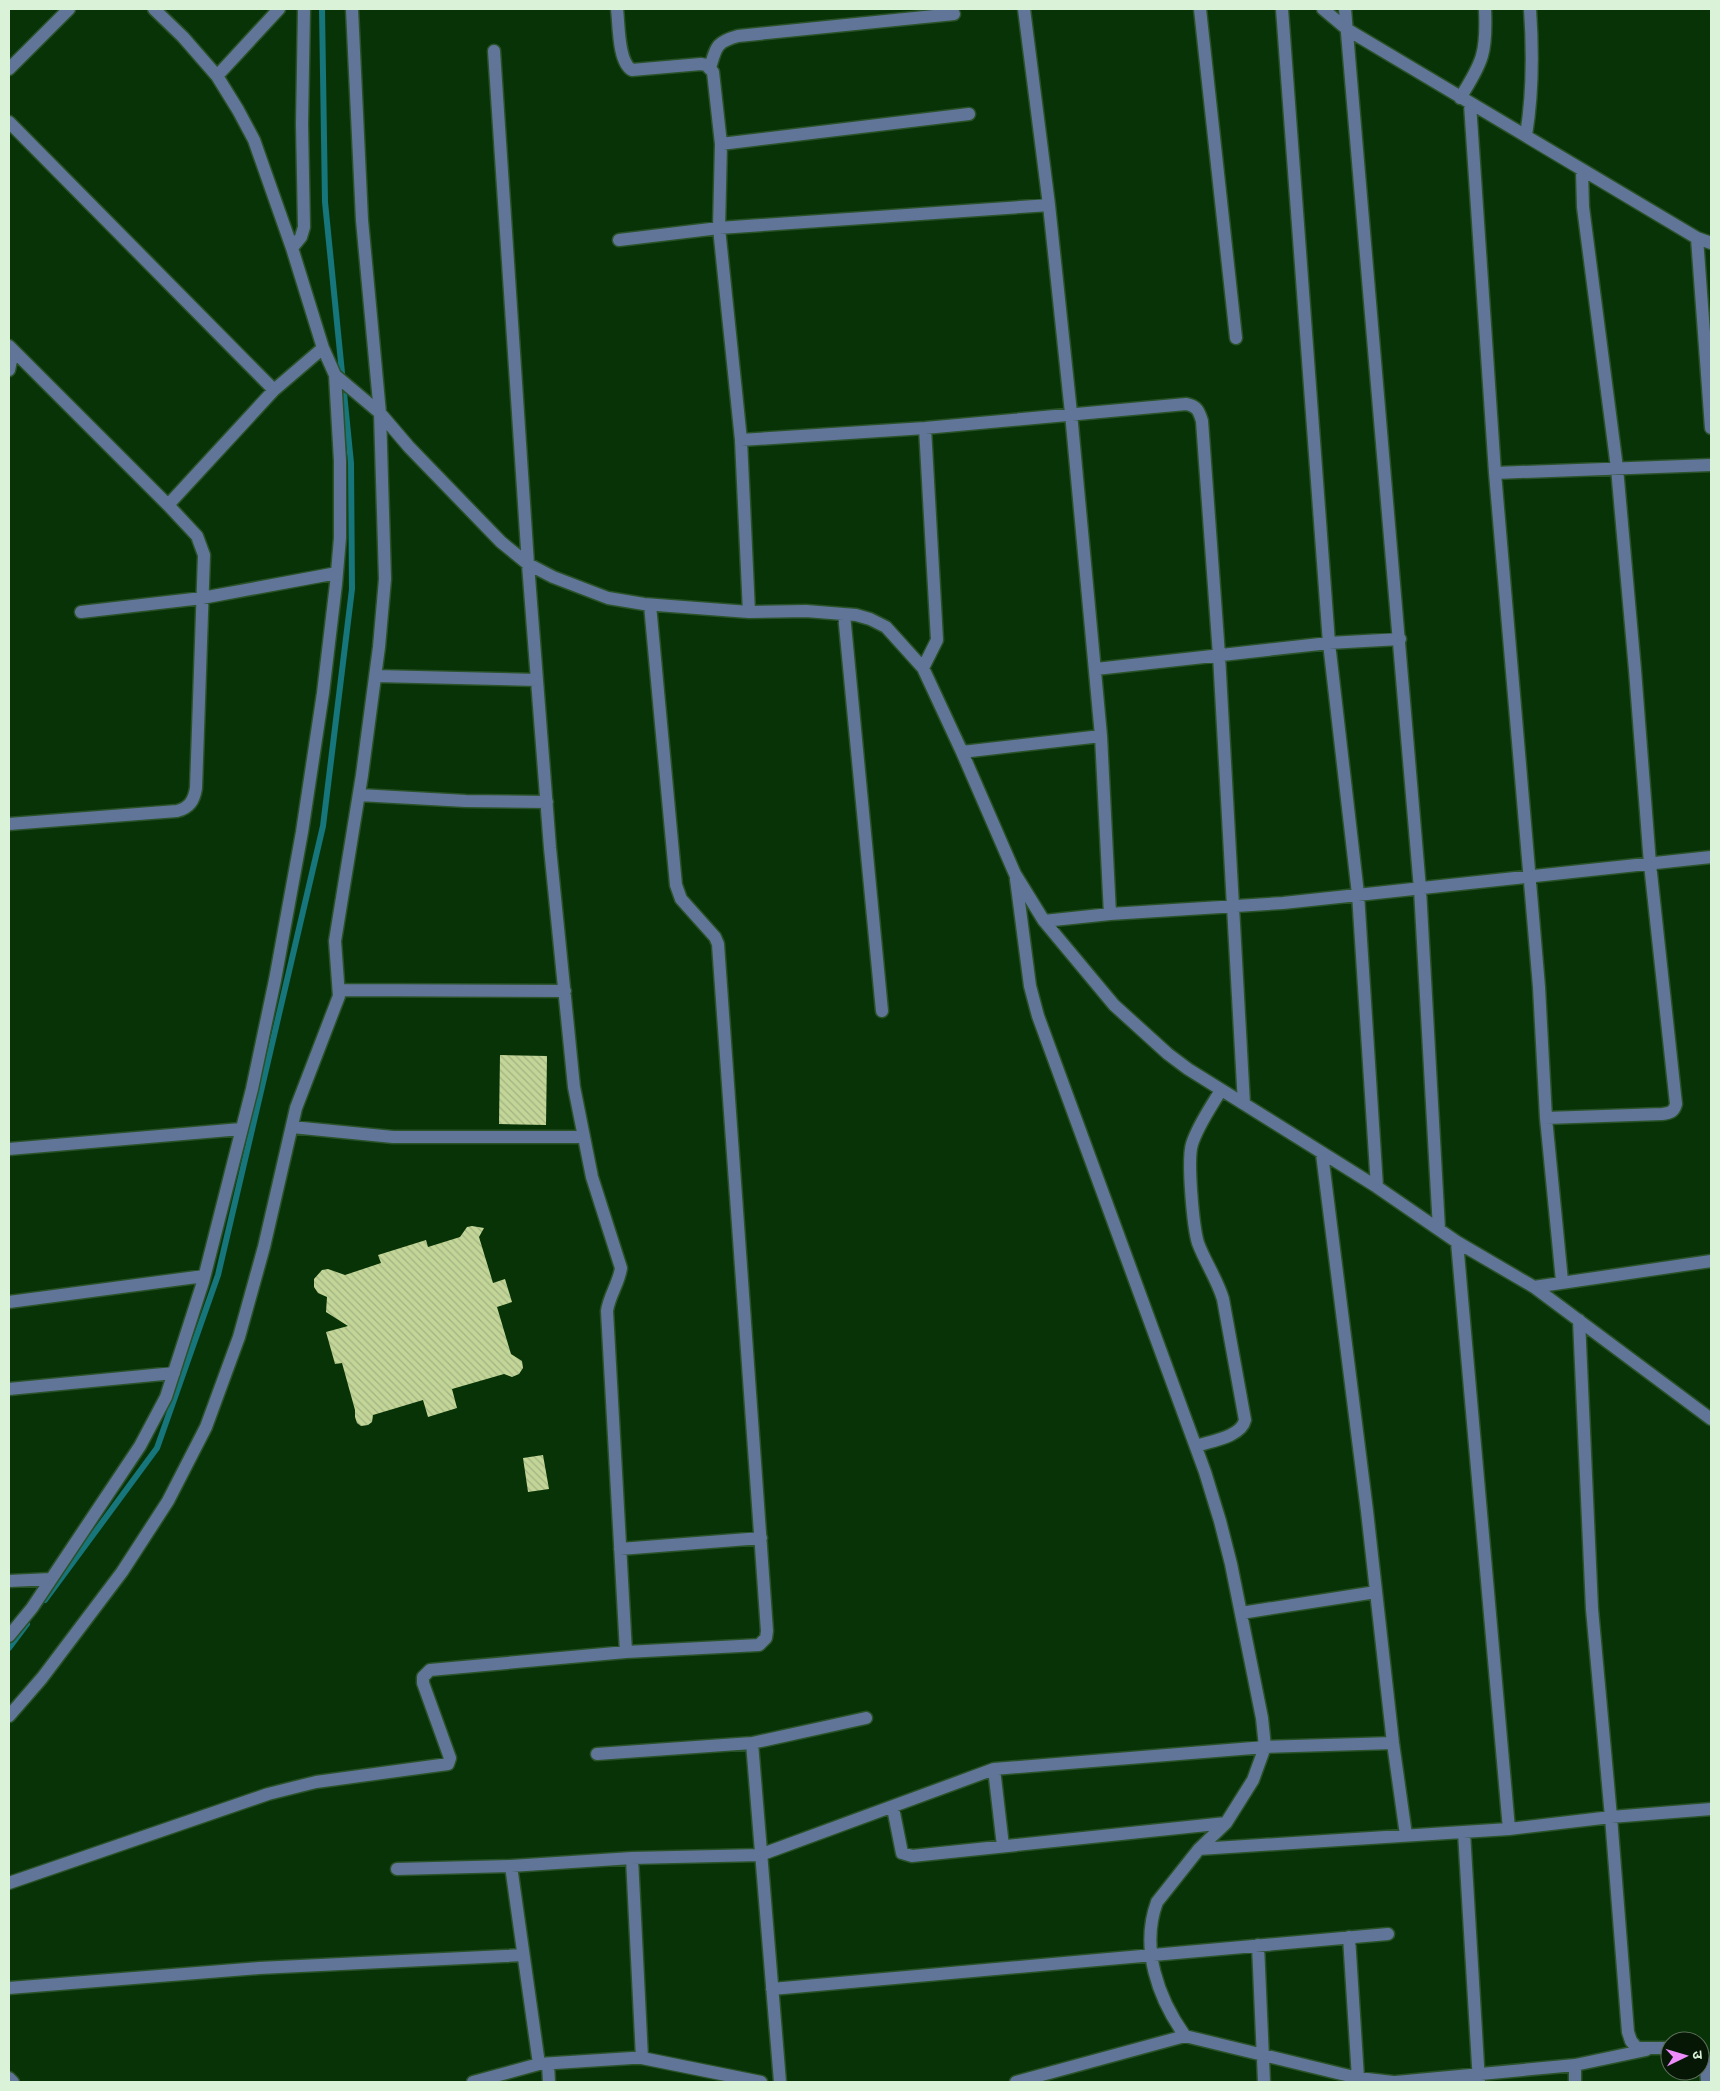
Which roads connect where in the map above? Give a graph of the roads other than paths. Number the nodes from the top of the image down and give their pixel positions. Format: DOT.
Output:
graph roads {
  1 [pos="69,9"];
  2 [pos="154,9"];
  3 [pos="279,9"];
  4 [pos="304,9"];
  5 [pos="352,9"];
  6 [pos="617,9"];
  7 [pos="1024,9"];
  8 [pos="1200,9"];
  9 [pos="1282,9"];
  10 [pos="1323,9"];
  11 [pos="1345,9"];
  12 [pos="1485,9"];
  13 [pos="1530,9"];
  14 [pos="954,14"];
  15 [pos="1348,30"];
  16 [pos="494,51"];
  17 [pos="710,68"];
  18 [pos="9,69"];
  19 [pos="216,76"];
  20 [pos="1465,101"];
  21 [pos="969,114"];
  22 [pos="9,122"];
  23 [pos="1526,135"];
  24 [pos="721,144"];
  25 [pos="1582,171"];
  26 [pos="1049,204"];
  27 [pos="719,228"];
  28 [pos="1697,238"];
  29 [pos="619,240"];
  30 [pos="1711,243"];
  31 [pos="292,248"];
  32 [pos="1236,338"];
  33 [pos="11,348"];
  34 [pos="323,348"];
  35 [pos="9,370"];
  36 [pos="338,377"];
  37 [pos="274,390"];
  38 [pos="376,409"];
  39 [pos="1071,413"];
  40 [pos="925,428"];
  41 [pos="1711,428"];
  42 [pos="741,440"];
  43 [pos="1711,465"];
  44 [pos="1617,468"];
  45 [pos="1495,473"];
  46 [pos="168,505"];
  47 [pos="528,564"];
  48 [pos="337,573"];
  49 [pos="202,598"];
  50 [pos="650,604"];
  51 [pos="81,612"];
  52 [pos="749,612"];
  53 [pos="844,614"];
  54 [pos="1400,638"];
  55 [pos="1329,643"];
  56 [pos="1219,655"];
  57 [pos="923,668"];
  58 [pos="1096,669"];
  59 [pos="376,676"];
  60 [pos="537,680"];
  61 [pos="1101,736"];
  62 [pos="962,752"];
  63 [pos="359,794"];
  64 [pos="547,802"];
  65 [pos="9,824"];
  66 [pos="1711,857"];
  67 [pos="1650,864"];
  68 [pos="1015,874"];
  69 [pos="1530,875"];
  70 [pos="1420,888"];
  71 [pos="1358,894"];
  72 [pos="1232,906"];
  73 [pos="1110,914"];
  74 [pos="1044,921"];
  75 [pos="340,990"];
  76 [pos="564,991"];
  77 [pos="882,1011"];
  78 [pos="1221,1090"];
  79 [pos="1244,1104"];
  80 [pos="1546,1118"];
  81 [pos="292,1126"];
  82 [pos="241,1129"];
  83 [pos="584,1137"];
  84 [pos="9,1149"];
  85 [pos="1322,1154"];
  86 [pos="1377,1187"];
  87 [pos="1439,1229"];
  88 [pos="1457,1242"];
  89 [pos="1711,1261"];
  90 [pos="204,1276"];
  91 [pos="1562,1281"];
  92 [pos="1534,1287"];
  93 [pos="9,1302"];
  94 [pos="1579,1320"];
  95 [pos="174,1373"];
  96 [pos="9,1389"];
  97 [pos="1711,1419"];
  98 [pos="1196,1446"];
  99 [pos="761,1538"];
  100 [pos="620,1549"];
  101 [pos="51,1579"];
  102 [pos="9,1581"];
  103 [pos="1376,1592"];
  104 [pos="1241,1613"];
  105 [pos="9,1636"];
  106 [pos="626,1652"];
  107 [pos="9,1716"];
  108 [pos="866,1718"];
  109 [pos="752,1743"];
  110 [pos="1393,1743"];
  111 [pos="1265,1747"];
  112 [pos="597,1754"];
  113 [pos="994,1770"];
  114 [pos="893,1808"];
  115 [pos="1711,1809"];
  116 [pos="1611,1818"];
  117 [pos="1226,1822"];
  118 [pos="1509,1829"];
  119 [pos="1464,1832"];
  120 [pos="1406,1834"];
  121 [pos="1003,1846"];
  122 [pos="1199,1849"];
  123 [pos="760,1855"];
  124 [pos="632,1858"];
  125 [pos="511,1866"];
  126 [pos="397,1870"];
  127 [pos="9,1884"];
  128 [pos="1388,1934"];
  129 [pos="1349,1937"];
  130 [pos="1258,1945"];
  131 [pos="1150,1954"];
  132 [pos="523,1955"];
  133 [pos="9,1988"];
  134 [pos="772,1989"];
  135 [pos="1185,2036"];
  136 [pos="1660,2049"];
  137 [pos="1647,2050"];
  138 [pos="1262,2056"];
  139 [pos="642,2058"];
  140 [pos="544,2064"];
  141 [pos="1575,2065"];
  142 [pos="9,2078"];
  143 [pos="1358,2078"];
  144 [pos="1478,2079"];
  145 [pos="13,2082"];
  146 [pos="473,2082"];
  147 [pos="549,2082"];
  148 [pos="761,2082"];
  149 [pos="780,2082"];
  150 [pos="1016,2082"];
  151 [pos="1264,2082"];
  152 [pos="1375,2082"];
  153 [pos="1394,2082"];
  154 [pos="1576,2082"];
  1 -- 18 [label="street"];
  2 -- 19 [label="street"];
  3 -- 19 [label="street"];
  4 -- 31 [label="street"];
  5 -- 38 [label="street"];
  6 -- 17 [label="street"];
  7 -- 26 [label="street"];
  8 -- 32 [label="street"];
  9 -- 55 [label="street"];
  10 -- 15 [label="street"];
  11 -- 15 [label="street"];
  12 -- 20 [label="street"];
  13 -- 23 [label="street"];
  14 -- 17 [label="street"];
  15 -- 20 [label="street"];
  15 -- 54 [label="street"];
  16 -- 47 [label="street"];
  17 -- 24 [label="street"];
  19 -- 31 [label="street"];
  20 -- 23 [label="street"];
  20 -- 45 [label="street"];
  21 -- 24 [label="street"];
  22 -- 37 [label="street"];
  23 -- 25 [label="street"];
  24 -- 27 [label="street"];
  25 -- 28 [label="street"];
  25 -- 44 [label="street"];
  26 -- 27 [label="street"];
  26 -- 39 [label="street"];
  27 -- 29 [label="street"];
  27 -- 42 [label="street"];
  28 -- 30 [label="street"];
  28 -- 41 [label="street"];
  31 -- 34 [label="street"];
  33 -- 35 [label="street"];
  33 -- 46 [label="street"];
  34 -- 36 [label="street"];
  34 -- 37 [label="street"];
  36 -- 38 [label="street"];
  36 -- 48 [label="street"];
  37 -- 46 [label="street"];
  38 -- 47 [label="street"];
  38 -- 59 [label="street"];
  39 -- 40 [label="street"];
  39 -- 56 [label="street"];
  39 -- 58 [label="street"];
  40 -- 42 [label="street"];
  40 -- 57 [label="street"];
  42 -- 52 [label="street"];
  43 -- 44 [label="street"];
  44 -- 45 [label="street"];
  44 -- 67 [label="street"];
  45 -- 69 [label="street"];
  46 -- 49 [label="street"];
  47 -- 50 [label="street"];
  47 -- 60 [label="street"];
  48 -- 49 [label="street"];
  48 -- 82 [label="street"];
  49 -- 51 [label="street"];
  49 -- 65 [label="street"];
  50 -- 52 [label="street"];
  50 -- 99 [label="street"];
  52 -- 53 [label="street"];
  53 -- 57 [label="street"];
  53 -- 77 [label="street"];
  54 -- 55 [label="street"];
  54 -- 70 [label="street"];
  55 -- 56 [label="street"];
  55 -- 71 [label="street"];
  56 -- 58 [label="street"];
  56 -- 72 [label="street"];
  57 -- 62 [label="street"];
  58 -- 61 [label="street"];
  59 -- 60 [label="street"];
  59 -- 63 [label="street"];
  60 -- 64 [label="street"];
  61 -- 62 [label="street"];
  61 -- 73 [label="street"];
  62 -- 68 [label="street"];
  63 -- 64 [label="street"];
  63 -- 75 [label="street"];
  64 -- 76 [label="street"];
  66 -- 67 [label="street"];
  67 -- 69 [label="street"];
  67 -- 80 [label="street"];
  68 -- 74 [label="street"];
  68 -- 98 [label="street"];
  69 -- 70 [label="street"];
  69 -- 80 [label="street"];
  70 -- 71 [label="street"];
  70 -- 87 [label="street"];
  71 -- 72 [label="street"];
  71 -- 86 [label="street"];
  72 -- 73 [label="street"];
  72 -- 79 [label="street"];
  73 -- 74 [label="street"];
  74 -- 78 [label="street"];
  75 -- 76 [label="street"];
  75 -- 81 [label="street"];
  76 -- 83 [label="street"];
  78 -- 79 [label="street"];
  78 -- 98 [label="street"];
  79 -- 85 [label="street"];
  80 -- 91 [label="street"];
  81 -- 83 [label="street"];
  81 -- 107 [label="street"];
  82 -- 84 [label="street"];
  82 -- 90 [label="street"];
  83 -- 100 [label="street"];
  85 -- 86 [label="street"];
  85 -- 103 [label="street"];
  86 -- 87 [label="street"];
  87 -- 88 [label="street"];
  88 -- 92 [label="street"];
  88 -- 118 [label="street"];
  89 -- 91 [label="street"];
  90 -- 93 [label="street"];
  90 -- 95 [label="street"];
  91 -- 92 [label="street"];
  92 -- 94 [label="street"];
  94 -- 97 [label="street"];
  94 -- 116 [label="street"];
  95 -- 96 [label="street"];
  95 -- 101 [label="street"];
  98 -- 104 [label="street"];
  99 -- 100 [label="street"];
  99 -- 106 [label="street"];
  100 -- 106 [label="street"];
  101 -- 102 [label="street"];
  101 -- 105 [label="street"];
  103 -- 104 [label="street"];
  103 -- 110 [label="street"];
  104 -- 111 [label="street"];
  106 -- 127 [label="street"];
  108 -- 109 [label="street"];
  109 -- 112 [label="street"];
  109 -- 123 [label="street"];
  110 -- 111 [label="street"];
  110 -- 120 [label="street"];
  111 -- 113 [label="street"];
  111 -- 117 [label="street"];
  113 -- 114 [label="street"];
  113 -- 121 [label="street"];
  114 -- 121 [label="street"];
  114 -- 123 [label="street"];
  115 -- 116 [label="street"];
  116 -- 118 [label="street"];
  116 -- 137 [label="street"];
  117 -- 121 [label="street"];
  117 -- 122 [label="street"];
  118 -- 119 [label="street"];
  119 -- 120 [label="street"];
  119 -- 144 [label="street"];
  120 -- 122 [label="street"];
  122 -- 131 [label="street"];
  123 -- 124 [label="street"];
  123 -- 134 [label="street"];
  124 -- 125 [label="street"];
  124 -- 139 [label="street"];
  125 -- 126 [label="street"];
  125 -- 132 [label="street"];
  128 -- 129 [label="street"];
  129 -- 130 [label="street"];
  129 -- 143 [label="street"];
  130 -- 131 [label="street"];
  130 -- 138 [label="street"];
  131 -- 134 [label="street"];
  131 -- 135 [label="street"];
  132 -- 133 [label="street"];
  132 -- 140 [label="street"];
  134 -- 149 [label="street"];
  135 -- 138 [label="street"];
  135 -- 150 [label="street"];
  136 -- 137 [label="street"];
  137 -- 141 [label="street"];
  138 -- 143 [label="street"];
  138 -- 151 [label="street"];
  139 -- 140 [label="street"];
  139 -- 148 [label="street"];
  140 -- 146 [label="street"];
  140 -- 147 [label="street"];
  141 -- 144 [label="street"];
  141 -- 154 [label="street"];
  142 -- 145 [label="street"];
  143 -- 152 [label="street"];
  144 -- 153 [label="street"];
  152 -- 153 [label="street"];
}
